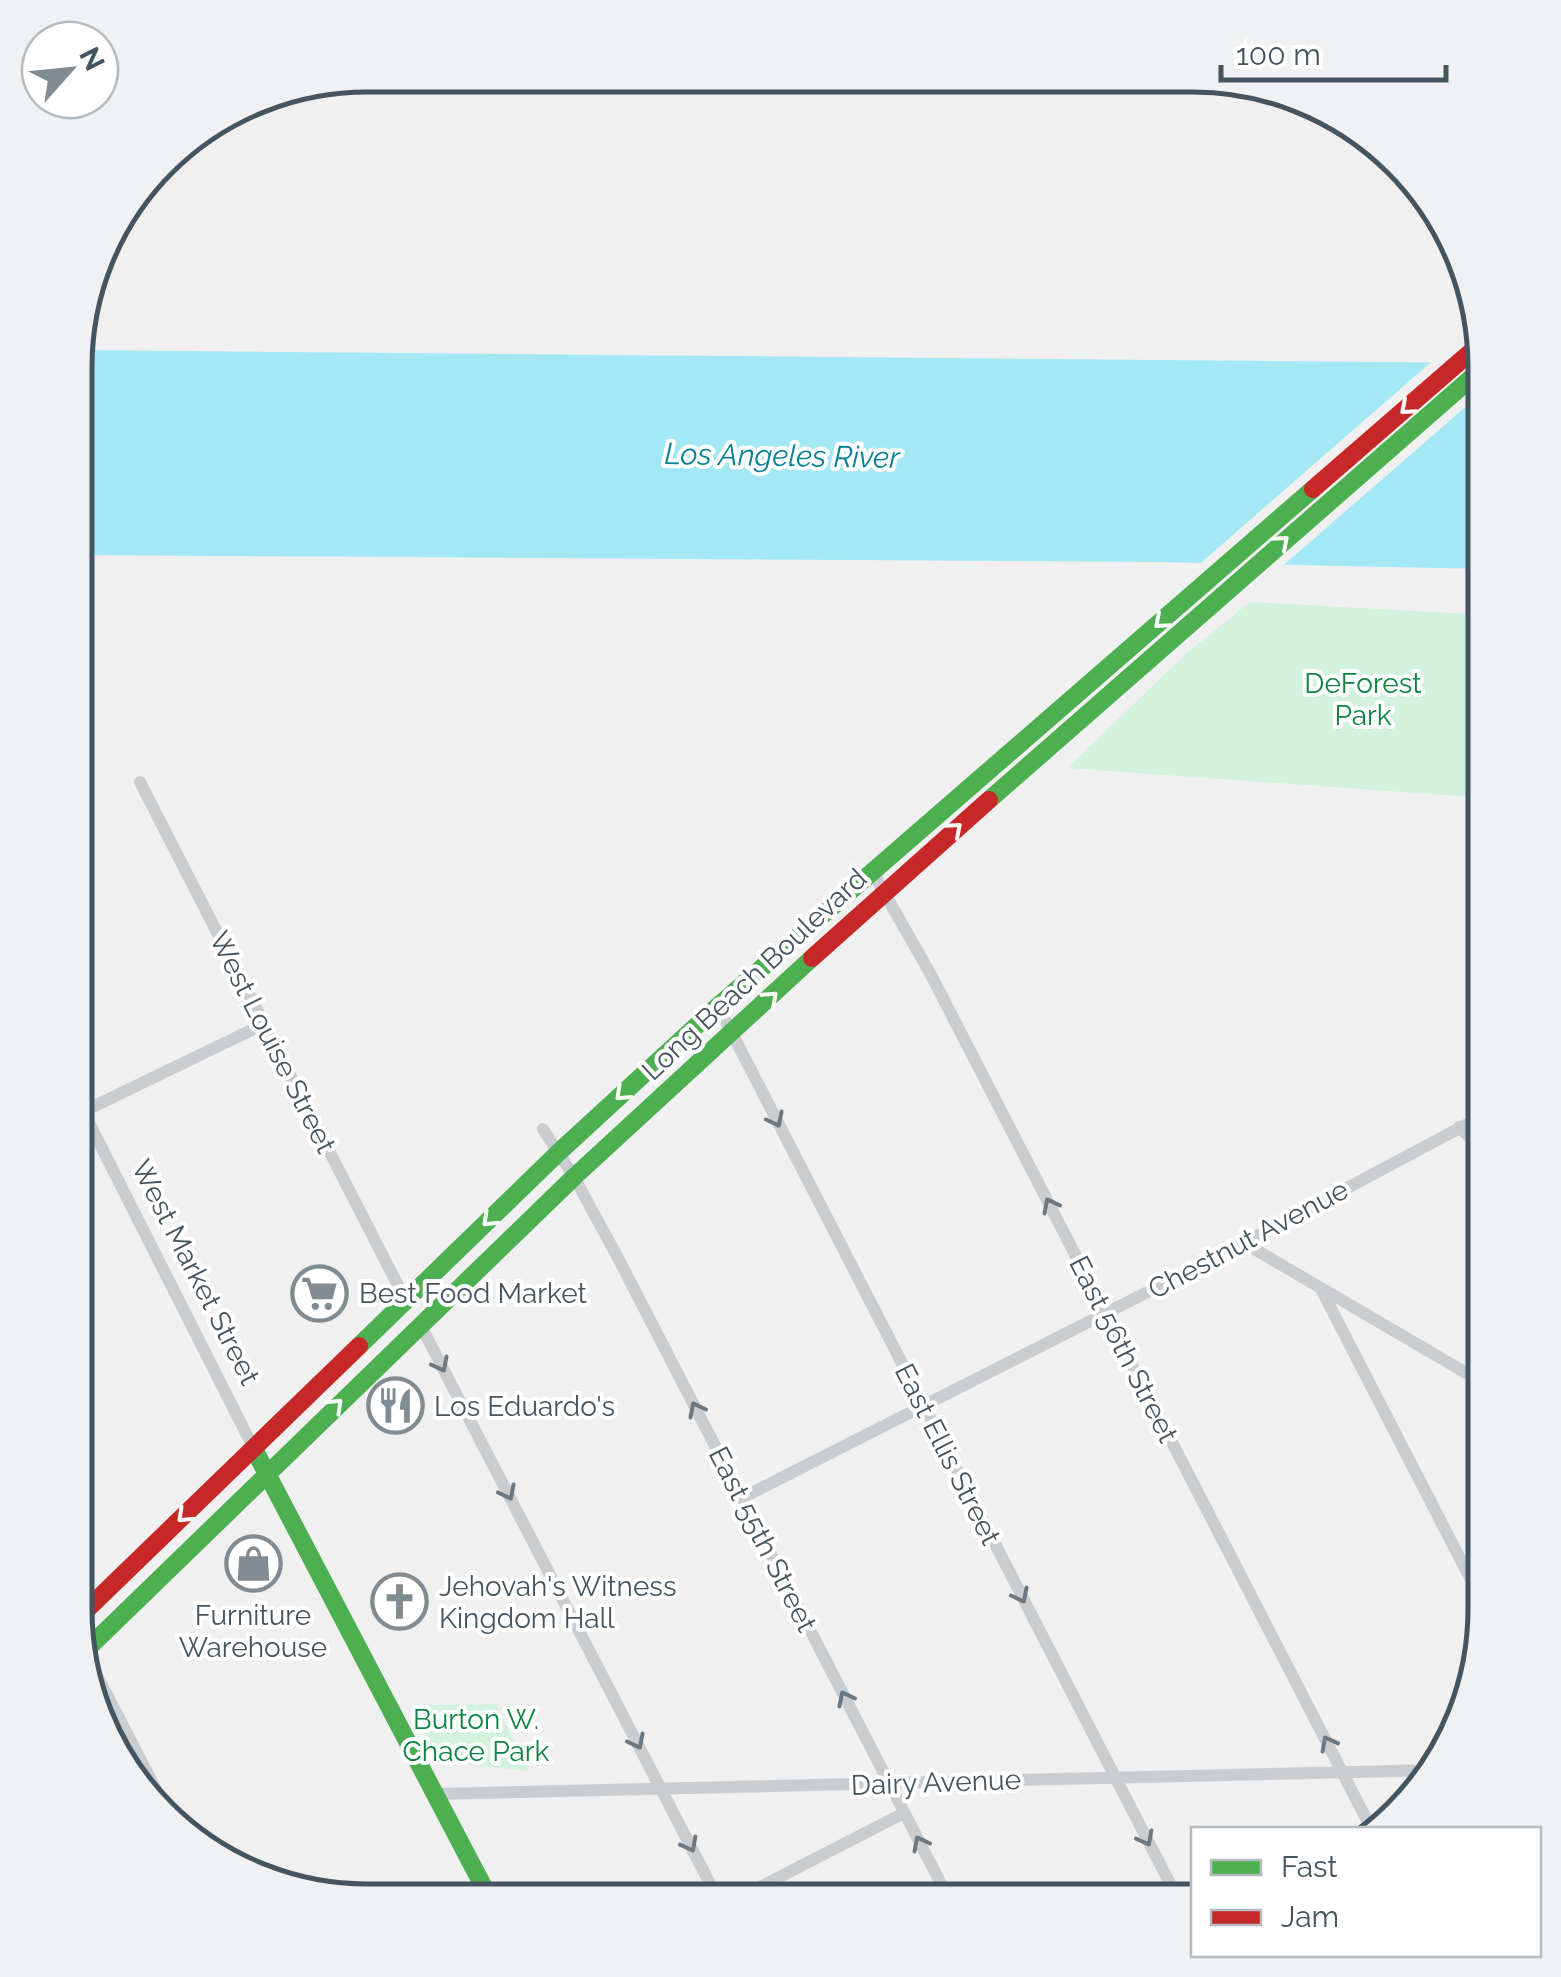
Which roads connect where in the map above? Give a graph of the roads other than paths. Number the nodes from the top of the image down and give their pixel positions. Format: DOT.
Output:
graph roads {
  1 [pos="1467,355"];
  2 [pos="1468,382"];
  3 [pos="140,782"];
  4 [pos="872,871"];
  5 [pos="886,890"];
  6 [pos="718,1006"];
  7 [pos="264,1024"];
  8 [pos="732,1033"];
  9 [pos="92,1107"];
  10 [pos="1468,1123"];
  11 [pos="1459,1128"];
  12 [pos="543,1129"];
  13 [pos="92,1136"];
  14 [pos="1468,1136"];
  15 [pos="558,1152"];
  16 [pos="574,1176"];
  17 [pos="1244,1243"];
  18 [pos="1321,1289"];
  19 [pos="406,1301"];
  20 [pos="1106,1314"];
  21 [pos="420,1324"];
  22 [pos="1468,1374"];
  23 [pos="922,1406"];
  24 [pos="254,1449"];
  25 [pos="266,1472"];
  26 [pos="742,1498"];
  27 [pos="1468,1575"];
  28 [pos="92,1605"];
  29 [pos="95,1641"];
  30 [pos="106,1692"];
  31 [pos="1416,1770"];
  32 [pos="1343,1772"];
  33 [pos="1114,1776"];
  34 [pos="150,1778"];
  35 [pos="890,1785"];
  36 [pos="660,1789"];
  37 [pos="436,1794"];
  38 [pos="904,1813"];
  39 [pos="1368,1822"];
  40 [pos="482,1884"];
  41 [pos="710,1884"];
  42 [pos="766,1884"];
  43 [pos="941,1884"];
  44 [pos="1170,1884"];
  1 -- 4 [label="main road, Long Beach Boulevard, one-way"];
  5 -- 2 [label="main road, Long Beach Boulevard, one-way"];
  3 -- 7 [label="street, West Louise Street"];
  4 -- 5 [label="street, East 56th Street"];
  4 -- 6 [label="main road, Long Beach Boulevard"];
  8 -- 5 [label="main road, Long Beach Boulevard, one-way"];
  20 -- 5 [label="street, East 56th Street, one-way"];
  6 -- 8 [label="street, East Ellis Street"];
  6 -- 15 [label="main road, Long Beach Boulevard, one-way"];
  7 -- 9 [label="street"];
  7 -- 19 [label="street, West Louise Street"];
  8 -- 16 [label="main road, Long Beach Boulevard"];
  8 -- 23 [label="street, East Ellis Street, one-way"];
  10 -- 11 [label="street, Chestnut Avenue"];
  11 -- 14 [label="street"];
  11 -- 17 [label="street, Chestnut Avenue"];
  12 -- 15 [label="street, East 55th Street"];
  13 -- 24 [label="street, West Market Street"];
  15 -- 16 [label="street, East 55th Street"];
  15 -- 19 [label="main road, Long Beach Boulevard, one-way"];
  16 -- 21 [label="main road, Long Beach Boulevard"];
  26 -- 16 [label="street, East 55th Street, one-way"];
  17 -- 18 [label="street"];
  17 -- 20 [label="street, Chestnut Avenue"];
  18 -- 22 [label="street"];
  18 -- 27 [label="street"];
  19 -- 24 [label="main road, Long Beach Boulevard"];
  20 -- 23 [label="street, Chestnut Avenue"];
  32 -- 20 [label="street, East 56th Street, one-way"];
  25 -- 21 [label="main road, Long Beach Boulevard, one-way"];
  21 -- 36 [label="street, one-way"];
  23 -- 26 [label="street, Chestnut Avenue"];
  23 -- 33 [label="street, East Ellis Street, one-way"];
  24 -- 25 [label="main road, West Market Street"];
  24 -- 28 [label="main road, Long Beach Boulevard, one-way"];
  25 -- 29 [label="main road, Long Beach Boulevard"];
  25 -- 37 [label="main road, West Market Street"];
  35 -- 26 [label="street, East 55th Street, one-way"];
  30 -- 34 [label="street"];
  31 -- 32 [label="street, Dairy Avenue"];
  32 -- 33 [label="street, Dairy Avenue"];
  32 -- 39 [label="street, East 56th Street"];
  33 -- 35 [label="street, Dairy Avenue"];
  33 -- 44 [label="street, East Ellis Street, one-way"];
  35 -- 36 [label="street, Dairy Avenue"];
  35 -- 38 [label="street, East 55th Street"];
  36 -- 37 [label="street, Dairy Avenue"];
  36 -- 41 [label="street, one-way"];
  37 -- 40 [label="main road, West Market Street"];
  38 -- 42 [label="street"];
  43 -- 38 [label="street, East 55th Street, one-way"];
}
